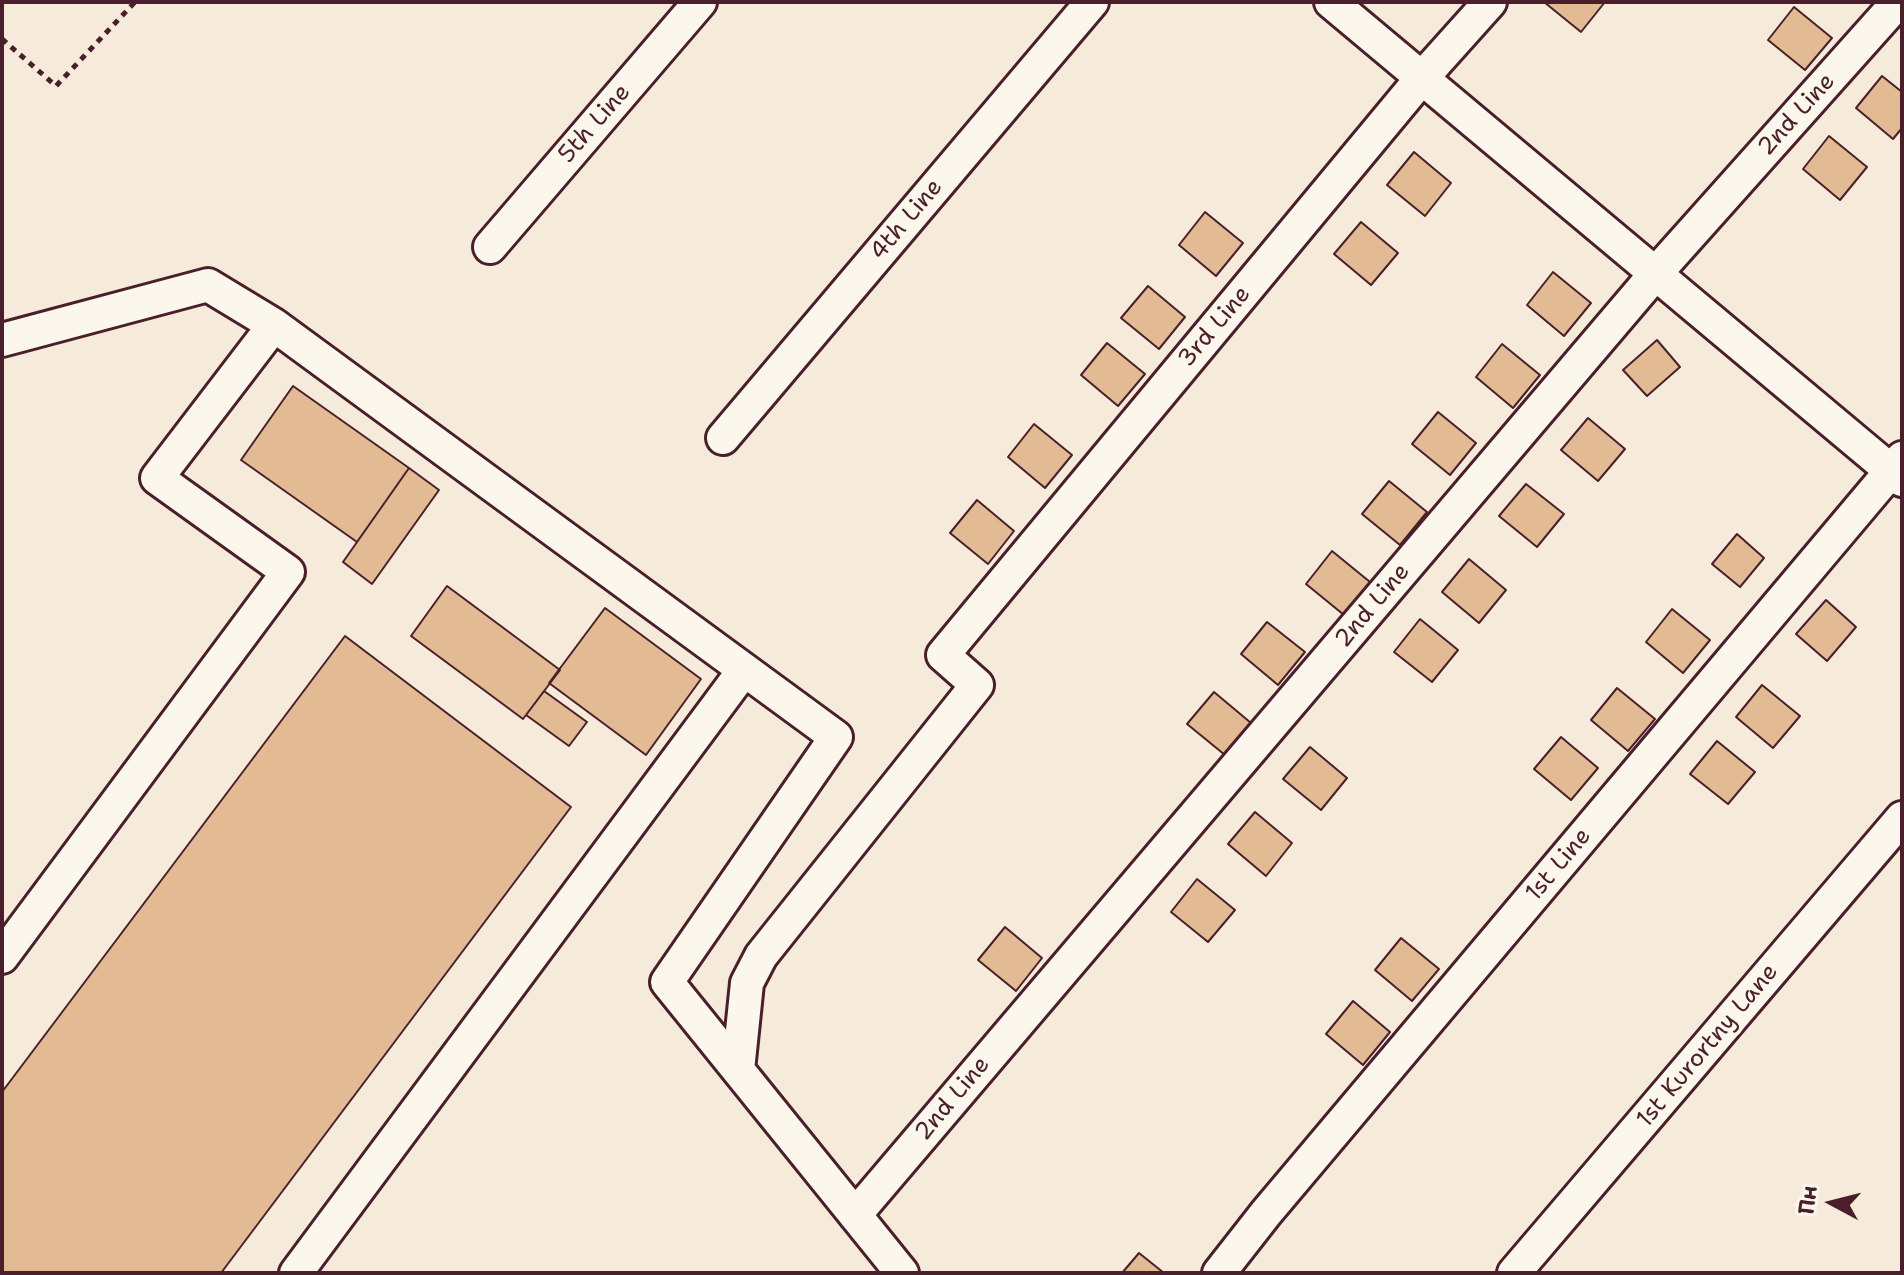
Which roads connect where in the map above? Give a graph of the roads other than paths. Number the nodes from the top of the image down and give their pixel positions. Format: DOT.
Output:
graph roads {
  1 [pos="700,2"];
  2 [pos="1092,2"];
  3 [pos="1331,2"];
  4 [pos="1490,2"];
  5 [pos="1898,2"];
  6 [pos="1421,79"];
  7 [pos="490,247"];
  8 [pos="1656,273"];
  9 [pos="274,325"];
  10 [pos="2,340"];
  11 [pos="723,438"];
  12 [pos="1898,470"];
  13 [pos="744,670"];
  14 [pos="1902,818"];
  15 [pos="2,957"];
  16 [pos="738,1070"];
  17 [pos="855,1215"];
  18 [pos="296,1273"];
  19 [pos="902,1273"];
  20 [pos="1219,1273"];
  21 [pos="1514,1273"];
  1 -- 7 [label="street, 5th Line"];
  2 -- 11 [label="street, 4th Line"];
  3 -- 6 [label="street"];
  4 -- 6 [label="street, 3rd Line"];
  5 -- 8 [label="street, 2nd Line"];
  6 -- 8 [label="street"];
  6 -- 16 [label="street, 3rd Line"];
  8 -- 12 [label="street"];
  8 -- 17 [label="street, 2nd Line"];
  9 -- 10 [label="street"];
  9 -- 13 [label="street"];
  9 -- 15 [label="street"];
  12 -- 20 [label="street, 1st Line"];
  13 -- 16 [label="street"];
  13 -- 18 [label="street"];
  14 -- 21 [label="street, 1st Kurortny Lane"];
  16 -- 17 [label="street"];
  17 -- 19 [label="street"];
}
